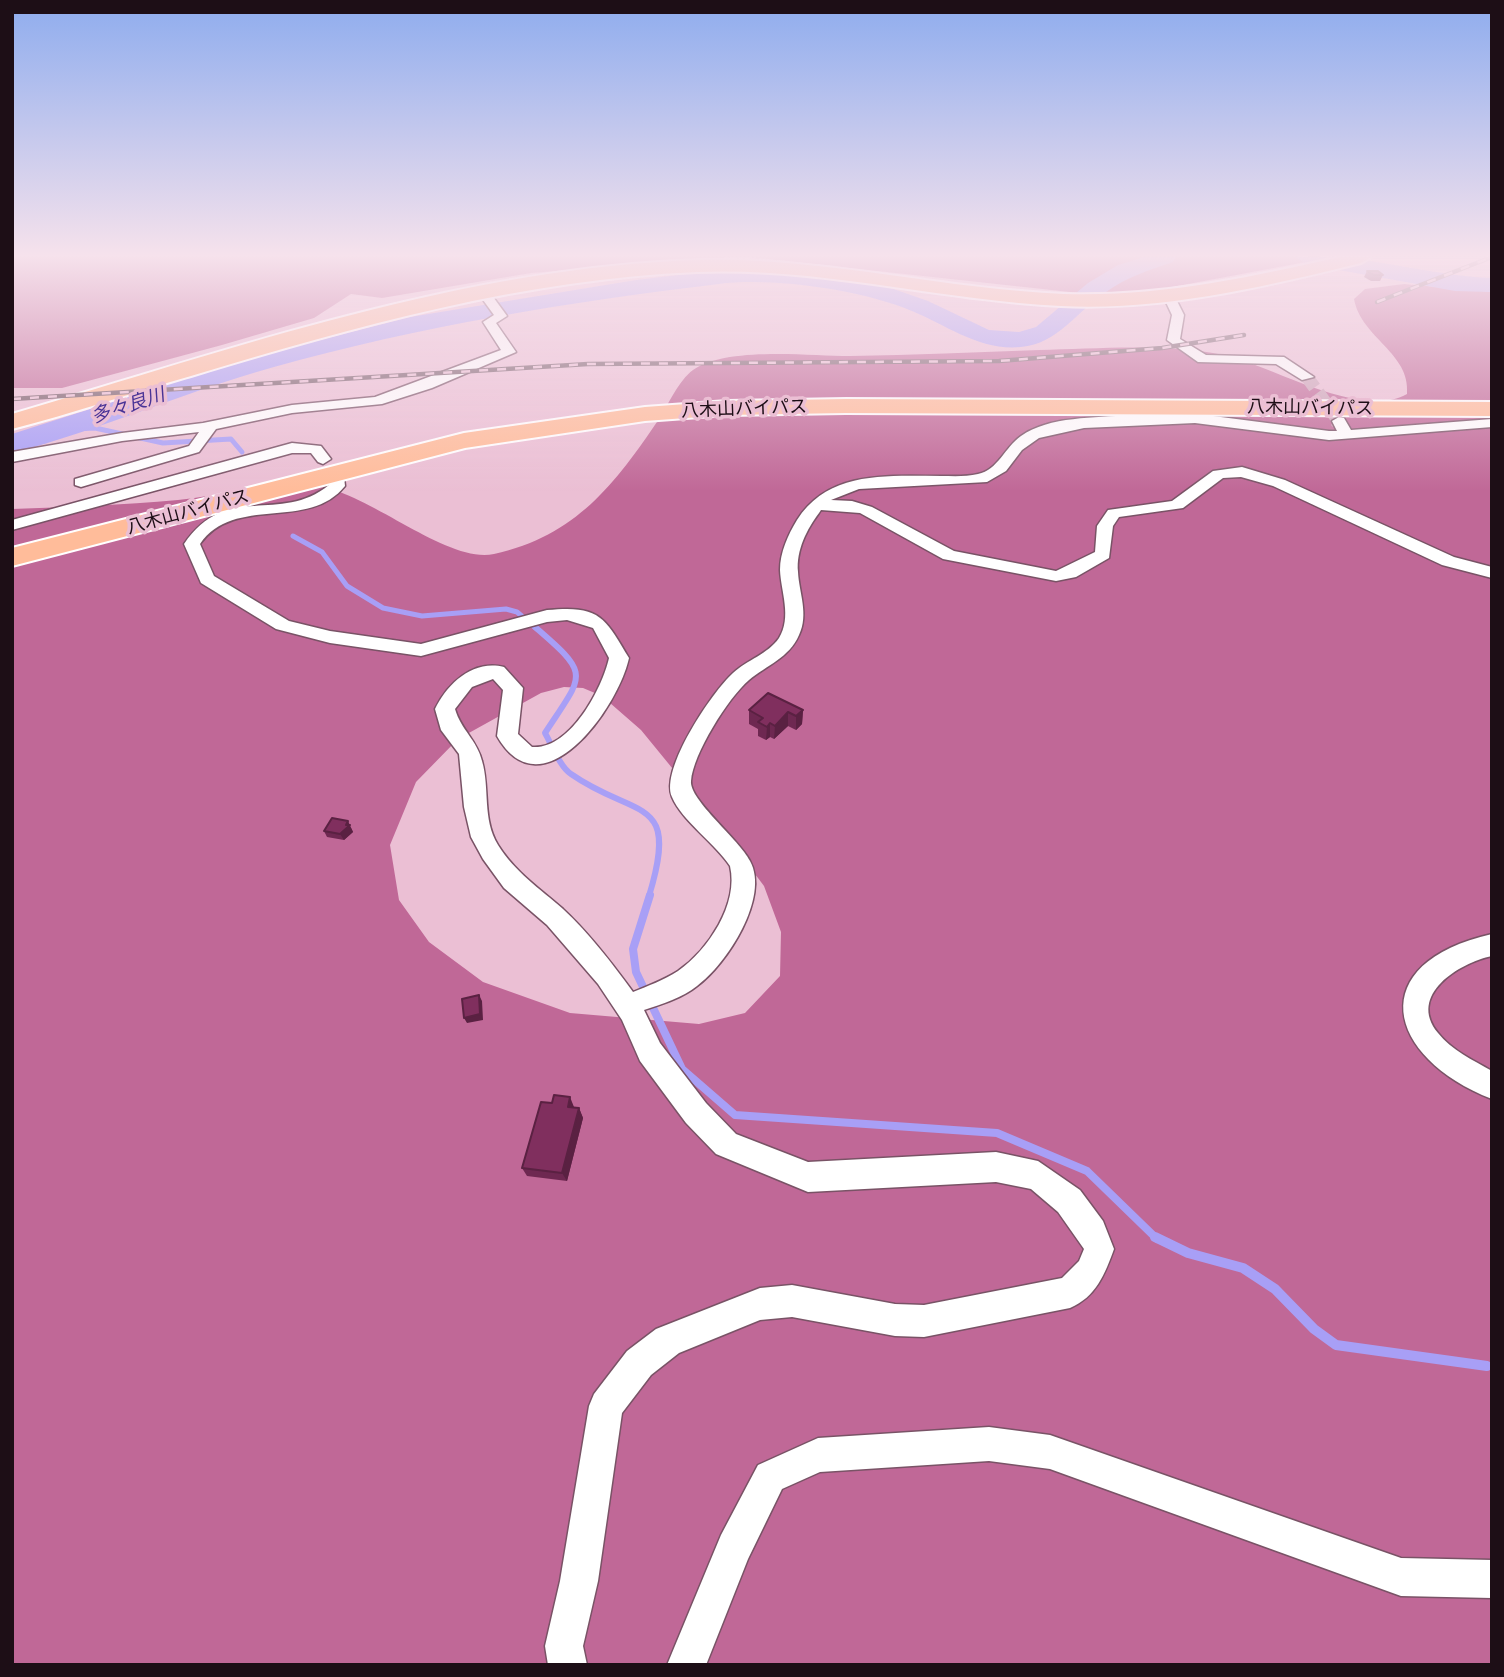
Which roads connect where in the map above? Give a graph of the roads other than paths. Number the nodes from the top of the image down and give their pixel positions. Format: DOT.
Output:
graph roads {
  1 [pos="307,335"];
  2 [pos="498,335"];
  3 [pos="1174,335"];
  4 [pos="1307,377"];
  5 [pos="1492,399"];
  6 [pos="1492,410"];
  7 [pos="13,421"];
  8 [pos="1339,421"];
  9 [pos="1492,424"];
  10 [pos="211,426"];
  11 [pos="1346,435"];
  12 [pos="12,457"];
  13 [pos="323,459"];
  14 [pos="336,477"];
  15 [pos="81,482"];
  16 [pos="819,505"];
  17 [pos="12,524"];
  18 [pos="12,545"];
  19 [pos="12,557"];
  20 [pos="1492,573"];
  21 [pos="1492,945"];
  22 [pos="628,1005"];
  23 [pos="1492,1086"];
  24 [pos="1492,1579"];
  25 [pos="568,1665"];
  26 [pos="686,1665"];
  1 -- 7 [label="highway"];
  2 -- 10 [label="street"];
  3 -- 4 [label="street"];
  5 -- 18 [label="highway, 八木山バイパス"];
  6 -- 19 [label="highway, 八木山バイパス"];
  8 -- 11 [label="street"];
  9 -- 11 [label="street"];
  10 -- 12 [label="street"];
  10 -- 15 [label="street"];
  11 -- 16 [label="street"];
  13 -- 17 [label="street"];
  14 -- 22 [label="street"];
  16 -- 20 [label="street"];
  16 -- 22 [label="street"];
  21 -- 23 [label="street"];
  22 -- 25 [label="street"];
  24 -- 26 [label="street"];
}
